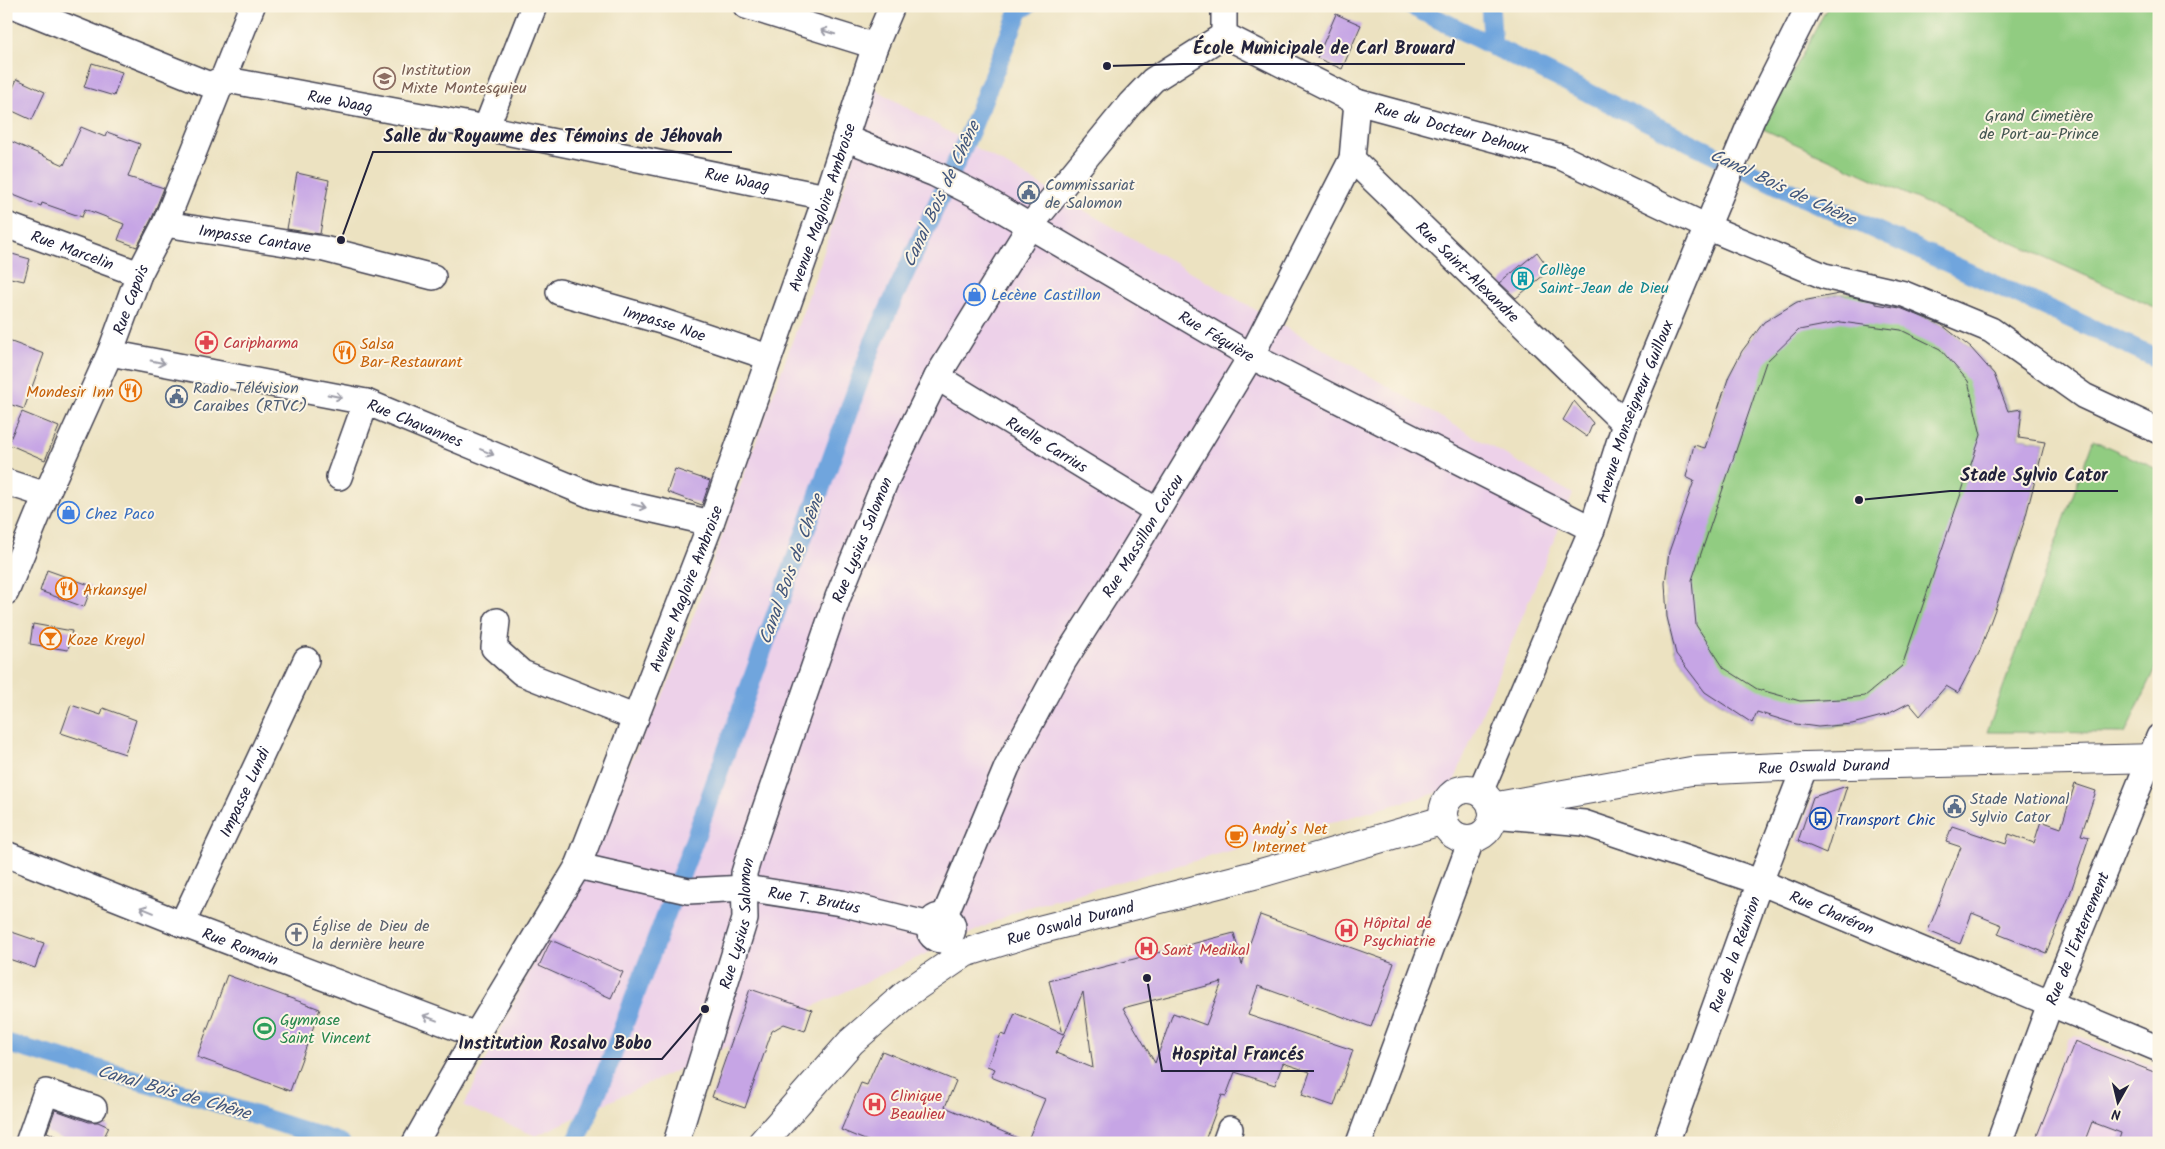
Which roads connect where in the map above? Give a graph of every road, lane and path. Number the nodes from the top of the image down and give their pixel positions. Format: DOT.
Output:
graph roads {
  1 [pos="15,6"];
  2 [pos="252,6"];
  3 [pos="534,6"];
  4 [pos="746,6"];
  5 [pos="892,6"];
  6 [pos="1224,6"];
  7 [pos="1809,6"];
  8 [pos="46,12"];
  9 [pos="1224,35"];
  10 [pos="874,46"];
  11 [pos="222,79"];
  12 [pos="1357,102"];
  13 [pos="486,128"];
  14 [pos="845,138"];
  15 [pos="1352,159"];
  16 [pos="826,197"];
  17 [pos="165,224"];
  18 [pos="6,225"];
  19 [pos="1030,226"];
  20 [pos="1707,227"];
  21 [pos="139,274"];
  22 [pos="433,277"];
  23 [pos="559,292"];
  24 [pos="110,353"];
  25 [pos="1251,356"];
  26 [pos="768,357"];
  27 [pos="937,377"];
  28 [pos="366,402"];
  29 [pos="1625,424"];
  30 [pos="2159,431"];
  31 [pos="338,477"];
  32 [pos="6,482"];
  33 [pos="46,495"];
  34 [pos="1157,511"];
  35 [pos="711,523"];
  36 [pos="1592,529"];
  37 [pos="6,592"];
  38 [pos="497,621"];
  39 [pos="306,660"];
  40 [pos="636,718"];
  41 [pos="2155,751"];
  42 [pos="1805,766"];
  43 [pos="1488,805"];
  44 [pos="1444,820"];
  45 [pos="1472,838"];
  46 [pos="6,854"];
  47 [pos="578,866"];
  48 [pos="1760,882"];
  49 [pos="745,888"];
  50 [pos="182,924"];
  51 [pos="948,933"];
  52 [pos="2050,1004"];
  53 [pos="476,1035"];
  54 [pos="2159,1048"];
  55 [pos="94,1108"];
  56 [pos="28,1143"];
  57 [pos="415,1143"];
  58 [pos="676,1143"];
  59 [pos="762,1143"];
  60 [pos="1359,1143"];
  61 [pos="1666,1143"];
  62 [pos="1999,1143"];
  1 -- 8 [label="street, Rue Waag"];
  2 -- 11 [label="street, Rue Capois"];
  3 -- 13 [label="street"];
  10 -- 4 [label="street, one-way"];
  5 -- 10 [label="street, Avenue Magloire Ambroise"];
  6 -- 9 [label="street"];
  7 -- 20 [label="street, Avenue Monseigneur Guilloux"];
  8 -- 11 [label="street, Rue Waag"];
  9 -- 12 [label="street, Rue du Docteur Dehoux"];
  9 -- 19 [label="street, Rue Lysius Salomon"];
  10 -- 14 [label="street, Avenue Magloire Ambroise"];
  11 -- 13 [label="street, Rue Waag"];
  11 -- 17 [label="street, Rue Capois"];
  12 -- 15 [label="street"];
  12 -- 20 [label="street, Rue du Docteur Dehoux"];
  13 -- 16 [label="street, Rue Waag"];
  14 -- 16 [label="street, Avenue Magloire Ambroise"];
  14 -- 19 [label="street, Rue Féquière"];
  15 -- 25 [label="street, Rue Massillon Coicou"];
  15 -- 29 [label="street, Rue Saint-Alexandre"];
  16 -- 26 [label="street, Avenue Magloire Ambroise"];
  17 -- 21 [label="street, Rue Capois"];
  17 -- 22 [label="street, Impasse Cantave"];
  18 -- 21 [label="street, Rue Marcelin"];
  19 -- 25 [label="street, Rue Féquière"];
  19 -- 27 [label="street, Rue Lysius Salomon"];
  20 -- 29 [label="street, Avenue Monseigneur Guilloux"];
  20 -- 30 [label="street, Rue du Docteur Dehoux"];
  21 -- 24 [label="street, Rue Capois"];
  23 -- 26 [label="street, Impasse Noe"];
  24 -- 28 [label="street, Rue Chavannes, one-way"];
  24 -- 33 [label="street, Rue Capois"];
  25 -- 34 [label="street, Rue Massillon Coicou"];
  25 -- 36 [label="street, Rue Féquière"];
  26 -- 35 [label="street, Avenue Magloire Ambroise"];
  27 -- 34 [label="street, Ruelle Carrius"];
  27 -- 49 [label="street, Rue Lysius Salomon"];
  28 -- 31 [label="street"];
  28 -- 35 [label="street, Rue Chavannes, one-way"];
  29 -- 36 [label="street, Avenue Monseigneur Guilloux"];
  32 -- 33 [label="street"];
  33 -- 37 [label="street, Rue Capois"];
  34 -- 51 [label="street, Rue Massillon Coicou"];
  35 -- 40 [label="street, Avenue Magloire Ambroise"];
  36 -- 43 [label="street, Avenue Monseigneur Guilloux"];
  38 -- 40 [label="street"];
  39 -- 50 [label="street, Impasse Lundi"];
  40 -- 47 [label="street, Avenue Magloire Ambroise"];
  41 -- 42 [label="main road, Rue Oswald Durand"];
  41 -- 52 [label="street, Rue de l'Enterrement"];
  42 -- 43 [label="main road, Rue Oswald Durand"];
  42 -- 48 [label="street, Rue de la Réunion"];
  43 -- 44 [label="main road"];
  43 -- 45 [label="main road"];
  43 -- 48 [label="street, Rue Charéron"];
  44 -- 45 [label="main road"];
  44 -- 51 [label="main road, Rue Oswald Durand"];
  45 -- 60 [label="street"];
  50 -- 46 [label="street, Rue Romain, one-way"];
  47 -- 49 [label="street, Rue T. Brutus"];
  47 -- 53 [label="street, Avenue Magloire Ambroise"];
  48 -- 52 [label="street, Rue Charéron"];
  48 -- 61 [label="street, Rue de la Réunion"];
  49 -- 51 [label="street, Rue T. Brutus"];
  49 -- 58 [label="street, Rue Lysius Salomon"];
  53 -- 50 [label="street, Rue Romain, one-way"];
  51 -- 59 [label="main road, Rue Oswald Durand"];
  52 -- 54 [label="street, Rue Charéron"];
  52 -- 62 [label="street, Rue de l'Enterrement"];
  53 -- 57 [label="street, Avenue Magloire Ambroise"];
  55 -- 56 [label="street"];
}
